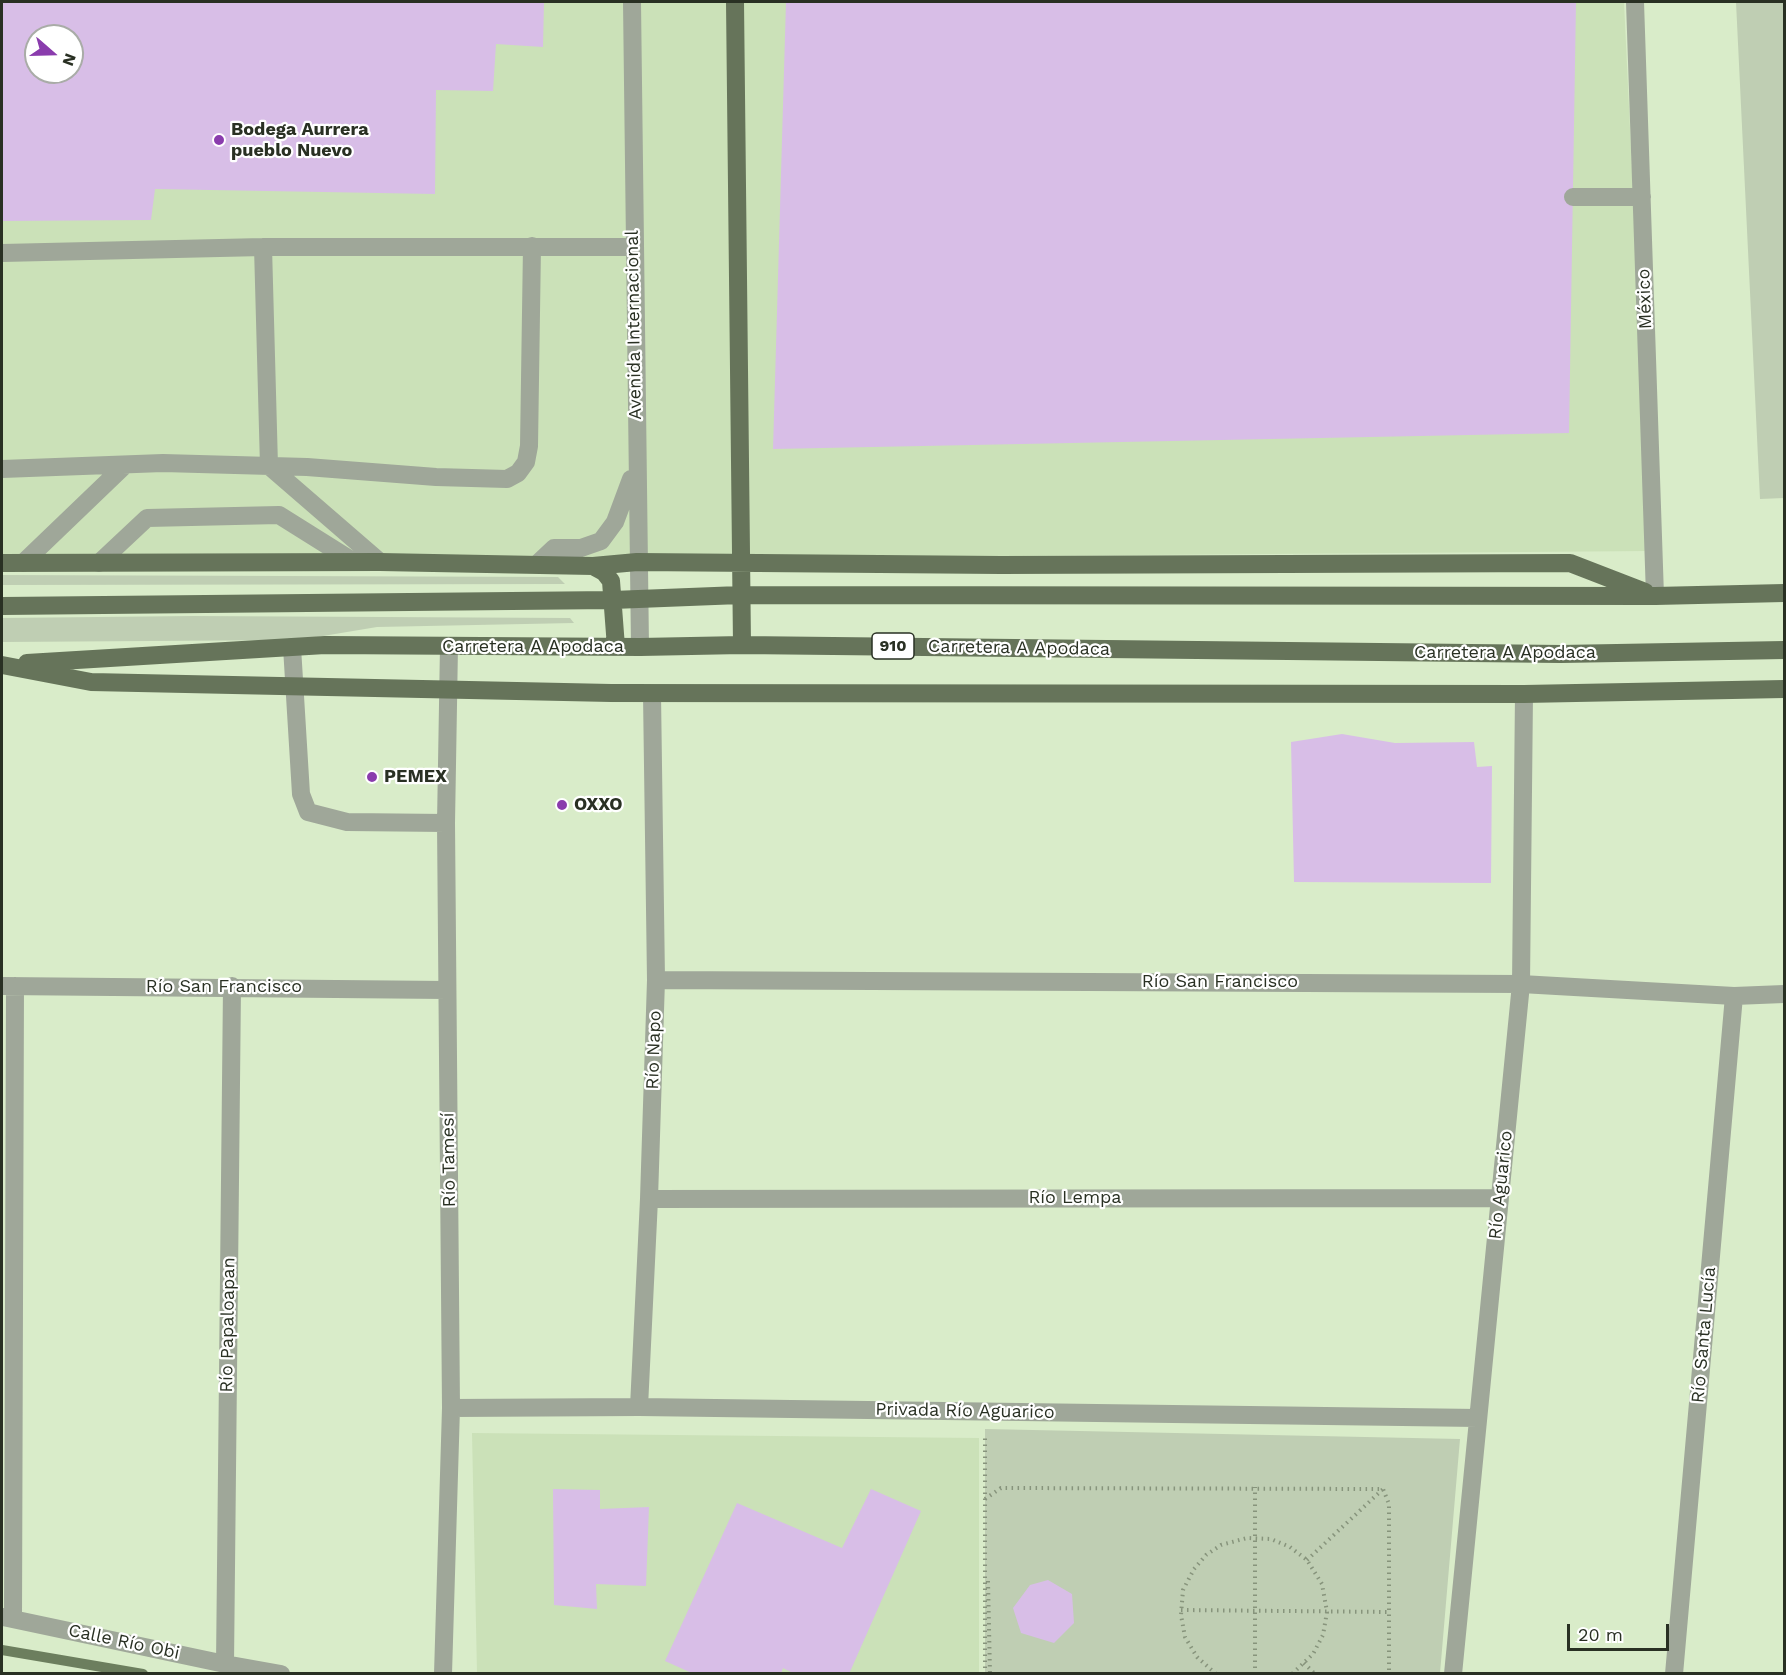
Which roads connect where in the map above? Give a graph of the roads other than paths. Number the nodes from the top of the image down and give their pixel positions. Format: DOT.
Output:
graph roads {
  1 [pos="632,2"];
  2 [pos="735,2"];
  3 [pos="1635,2"];
  4 [pos="1573,197"];
  5 [pos="1642,197"];
  6 [pos="532,246"];
  7 [pos="263,247"];
  8 [pos="633,247"];
  9 [pos="2,253"];
  10 [pos="635,457"];
  11 [pos="269,465"];
  12 [pos="123,467"];
  13 [pos="2,469"];
  14 [pos="354,562"];
  15 [pos="380,562"];
  16 [pos="637,562"];
  17 [pos="2,563"];
  18 [pos="22,563"];
  19 [pos="99,563"];
  20 [pos="537,564"];
  21 [pos="740,564"];
  22 [pos="593,566"];
  23 [pos="1785,593"];
  24 [pos="740,595"];
  25 [pos="1655,596"];
  26 [pos="638,599"];
  27 [pos="614,600"];
  28 [pos="2,606"];
  29 [pos="742,645"];
  30 [pos="292,646"];
  31 [pos="449,646"];
  32 [pos="616,647"];
  33 [pos="640,648"];
  34 [pos="1785,650"];
  35 [pos="2,665"];
  36 [pos="295,686"];
  37 [pos="449,689"];
  38 [pos="1785,689"];
  39 [pos="652,693"];
  40 [pos="1524,694"];
  41 [pos="446,823"];
  42 [pos="656,980"];
  43 [pos="1521,984"];
  44 [pos="8,986"];
  45 [pos="232,986"];
  46 [pos="447,990"];
  47 [pos="1785,994"];
  48 [pos="1734,996"];
  49 [pos="1500,1198"];
  50 [pos="649,1199"];
  51 [pos="639,1407"];
  52 [pos="451,1408"];
  53 [pos="1478,1418"];
  54 [pos="7,1618"];
  55 [pos="225,1664"];
  56 [pos="281,1674"];
  57 [pos="443,1674"];
  58 [pos="1453,1674"];
  59 [pos="1674,1674"];
  1 -- 8 [label="street, Avenida Internacional"];
  2 -- 21 [label="main road"];
  3 -- 5 [label="street, México"];
  4 -- 5 [label="street"];
  5 -- 25 [label="street, México"];
  6 -- 7 [label="street"];
  6 -- 8 [label="street"];
  6 -- 11 [label="street"];
  7 -- 9 [label="street"];
  7 -- 11 [label="street"];
  8 -- 10 [label="street, Avenida Internacional"];
  10 -- 16 [label="street, Avenida Internacional"];
  10 -- 20 [label="street"];
  11 -- 12 [label="street"];
  11 -- 15 [label="street"];
  12 -- 13 [label="street"];
  12 -- 18 [label="street"];
  14 -- 15 [label="main road"];
  14 -- 19 [label="main road"];
  14 -- 19 [label="street"];
  15 -- 20 [label="main road"];
  16 -- 21 [label="main road"];
  16 -- 22 [label="main road"];
  16 -- 26 [label="street, Avenida Internacional"];
  17 -- 18 [label="main road"];
  18 -- 19 [label="main road"];
  20 -- 22 [label="main road"];
  21 -- 24 [label="main road"];
  21 -- 25 [label="main road"];
  22 -- 27 [label="main road"];
  23 -- 25 [label="main road"];
  24 -- 25 [label="main road"];
  24 -- 26 [label="main road"];
  24 -- 29 [label="main road"];
  26 -- 27 [label="main road"];
  26 -- 33 [label="street, Avenida Internacional"];
  27 -- 28 [label="main road"];
  27 -- 32 [label="main road"];
  29 -- 33 [label="main road, Carretera A Apodaca / 910"];
  29 -- 34 [label="main road, Carretera A Apodaca / 910"];
  30 -- 31 [label="main road, Carretera A Apodaca / 910"];
  30 -- 35 [label="main road, Carretera A Apodaca / 910"];
  30 -- 36 [label="street"];
  31 -- 32 [label="main road, Carretera A Apodaca / 910"];
  31 -- 37 [label="street, Río Tamesí"];
  32 -- 33 [label="main road, Carretera A Apodaca / 910"];
  35 -- 36 [label="main road"];
  36 -- 37 [label="main road"];
  36 -- 41 [label="street"];
  37 -- 39 [label="main road"];
  37 -- 41 [label="street, Río Tamesí"];
  38 -- 40 [label="main road"];
  39 -- 40 [label="main road"];
  39 -- 42 [label="street, Río Napo"];
  40 -- 43 [label="street, Río Aguarico"];
  41 -- 46 [label="street, Río Tamesí"];
  42 -- 43 [label="street, Río San Francisco"];
  42 -- 50 [label="street, Río Napo"];
  43 -- 48 [label="street, Río San Francisco"];
  43 -- 49 [label="street, Río Aguarico"];
  44 -- 45 [label="street, Río San Francisco"];
  44 -- 54 [label="street"];
  45 -- 46 [label="street, Río San Francisco"];
  45 -- 55 [label="street, Río Papaloapan"];
  46 -- 52 [label="street, Río Tamesí"];
  47 -- 48 [label="street, Río San Francisco"];
  48 -- 59 [label="street, Río Santa Lucía"];
  49 -- 50 [label="street, Río Lempa"];
  49 -- 53 [label="street, Río Aguarico"];
  50 -- 51 [label="street, Río Napo"];
  51 -- 52 [label="street, Privada Río Aguarico"];
  51 -- 53 [label="street, Privada Río Aguarico"];
  52 -- 57 [label="street, Río Tamesí"];
  53 -- 58 [label="street, Río Aguarico"];
  54 -- 55 [label="street, Calle Río Obi"];
  55 -- 56 [label="street, Calle Río Obi"];
}
